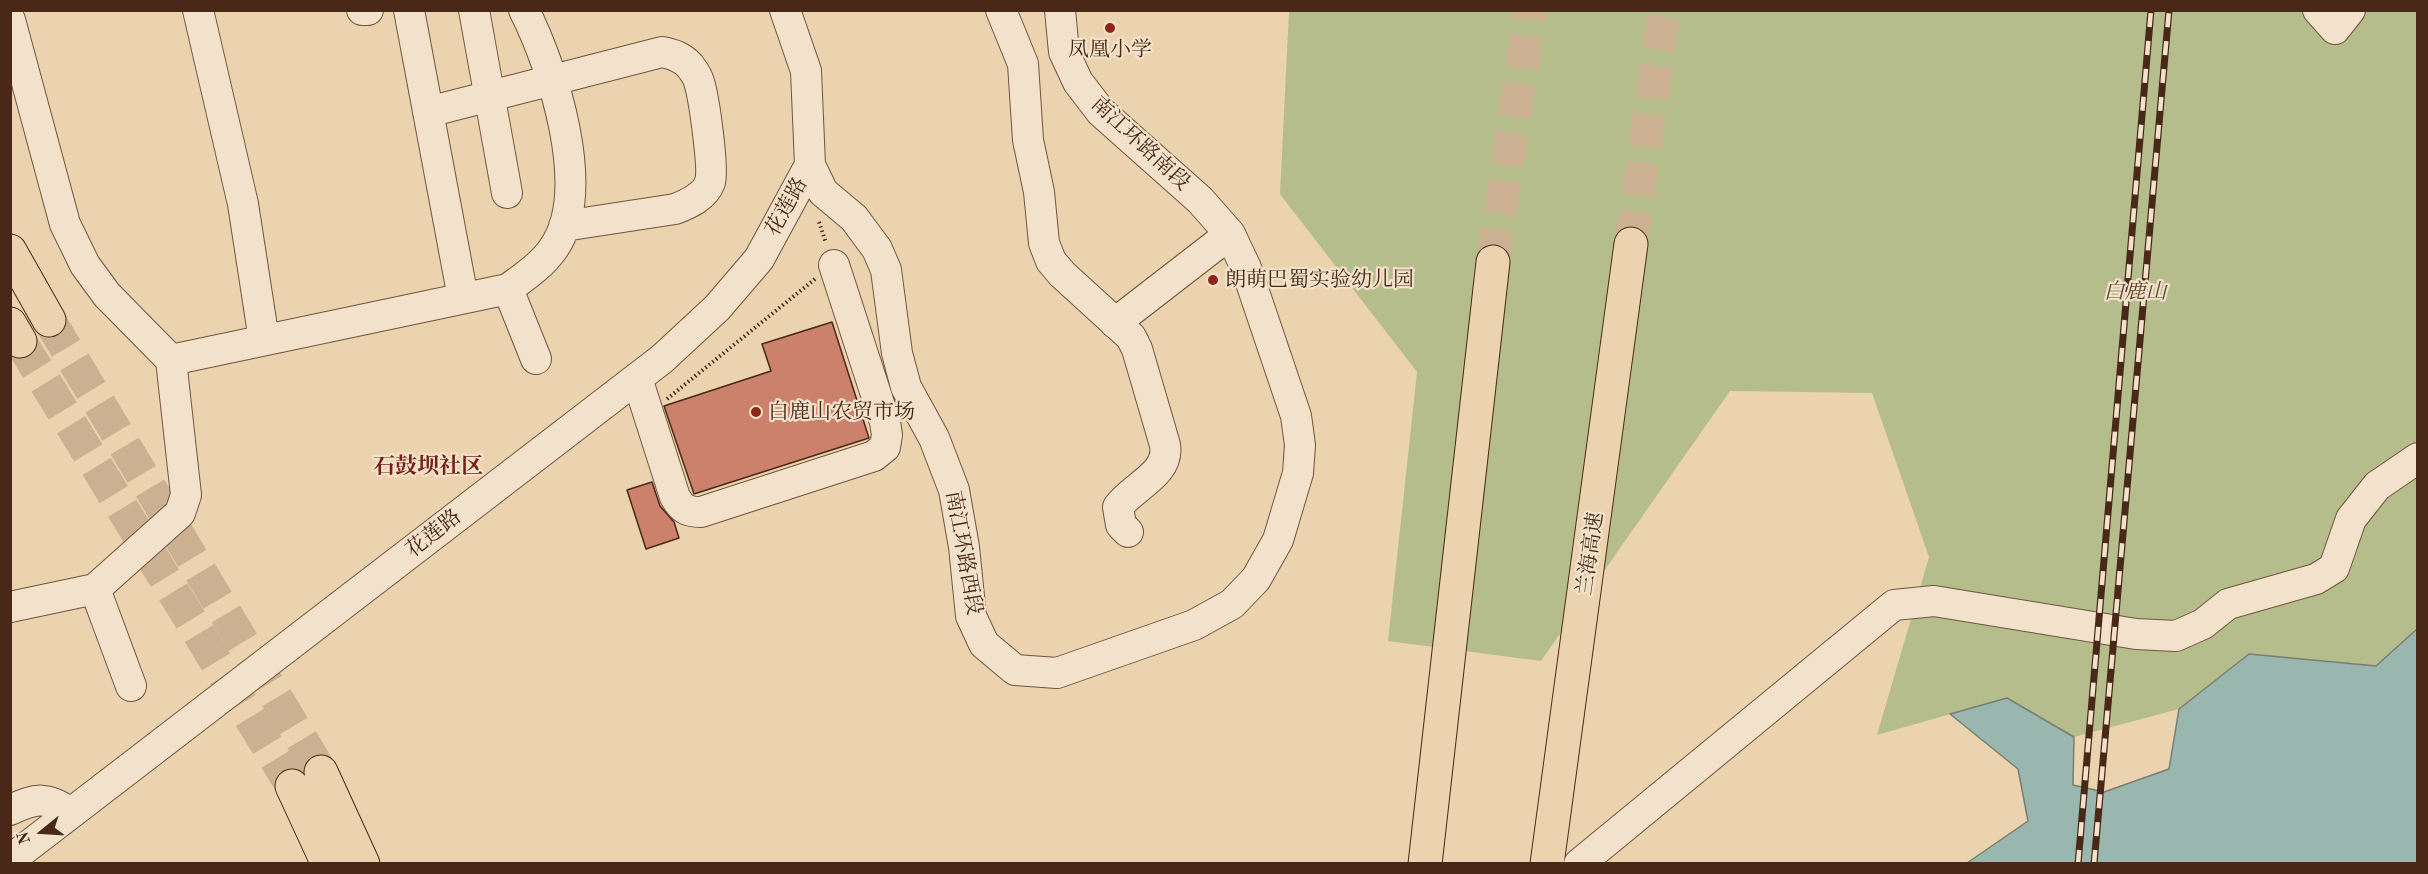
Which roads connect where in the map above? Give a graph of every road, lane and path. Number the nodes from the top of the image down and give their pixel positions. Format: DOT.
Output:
graph roads {
  1 [pos="198,10"];
  2 [pos="362,10"];
  3 [pos="368,10"];
  4 [pos="409,10"];
  5 [pos="474,10"];
  6 [pos="524,10"];
  7 [pos="785,10"];
  8 [pos="1001,10"];
  9 [pos="1060,10"];
  10 [pos="2318,10"];
  11 [pos="2350,10"];
  12 [pos="10,20"];
  13 [pos="552,81"];
  14 [pos="489,97"];
  15 [pos="428,112"];
  16 [pos="810,165"];
  17 [pos="507,193"];
  18 [pos="819,220"];
  19 [pos="564,226"];
  20 [pos="1230,234"];
  21 [pos="1631,244"];
  22 [pos="10,251"];
  23 [pos="1493,262"];
  24 [pos="834,265"];
  25 [pos="508,289"];
  26 [pos="462,298"];
  27 [pos="49,320"];
  28 [pos="1115,323"];
  29 [pos="264,340"];
  30 [pos="536,359"];
  31 [pos="171,360"];
  32 [pos="637,378"];
  33 [pos="652,423"];
  34 [pos="2418,458"];
  35 [pos="1128,532"];
  36 [pos="95,589"];
  37 [pos="10,607"];
  38 [pos="131,687"];
  39 [pos="321,772"];
  40 [pos="292,786"];
  41 [pos="10,810"];
  42 [pos="71,813"];
  43 [pos="10,860"];
  44 [pos="328,864"];
  45 [pos="363,864"];
  46 [pos="1425,864"];
  47 [pos="1547,864"];
  48 [pos="1579,864"];
  1 -- 29 [label="street"];
  2 -- 3 [label="street"];
  4 -- 15 [label="street"];
  5 -- 14 [label="street"];
  6 -- 13 [label="street"];
  7 -- 16 [label="street, 南江环路西段"];
  8 -- 28 [label="street"];
  9 -- 20 [label="street, 南江环路南段"];
  10 -- 11 [label="street"];
  12 -- 31 [label="street"];
  13 -- 14 [label="street"];
  13 -- 19 [label="street"];
  13 -- 19 [label="street"];
  14 -- 15 [label="street"];
  14 -- 17 [label="street"];
  15 -- 26 [label="street"];
  16 -- 20 [label="street, 南江环路西段"];
  16 -- 32 [label="street, 花莲路"];
  18 -- 24 [label="path"];
  19 -- 25 [label="street"];
  20 -- 28 [label="street"];
  21 -- 47 [label="main road, 兰海高速"];
  22 -- 27 [label="main road"];
  23 -- 46 [label="main road"];
  24 -- 33 [label="path"];
  24 -- 33 [label="street"];
  25 -- 26 [label="street"];
  25 -- 30 [label="street"];
  26 -- 29 [label="street"];
  28 -- 35 [label="street"];
  29 -- 31 [label="street"];
  31 -- 36 [label="street"];
  32 -- 33 [label="street"];
  32 -- 42 [label="street, 花莲路"];
  34 -- 48 [label="street"];
  36 -- 37 [label="street"];
  36 -- 38 [label="street"];
  39 -- 45 [label="main road"];
  40 -- 44 [label="main road"];
  41 -- 42 [label="street"];
  42 -- 43 [label="street, 花莲路"];
}
